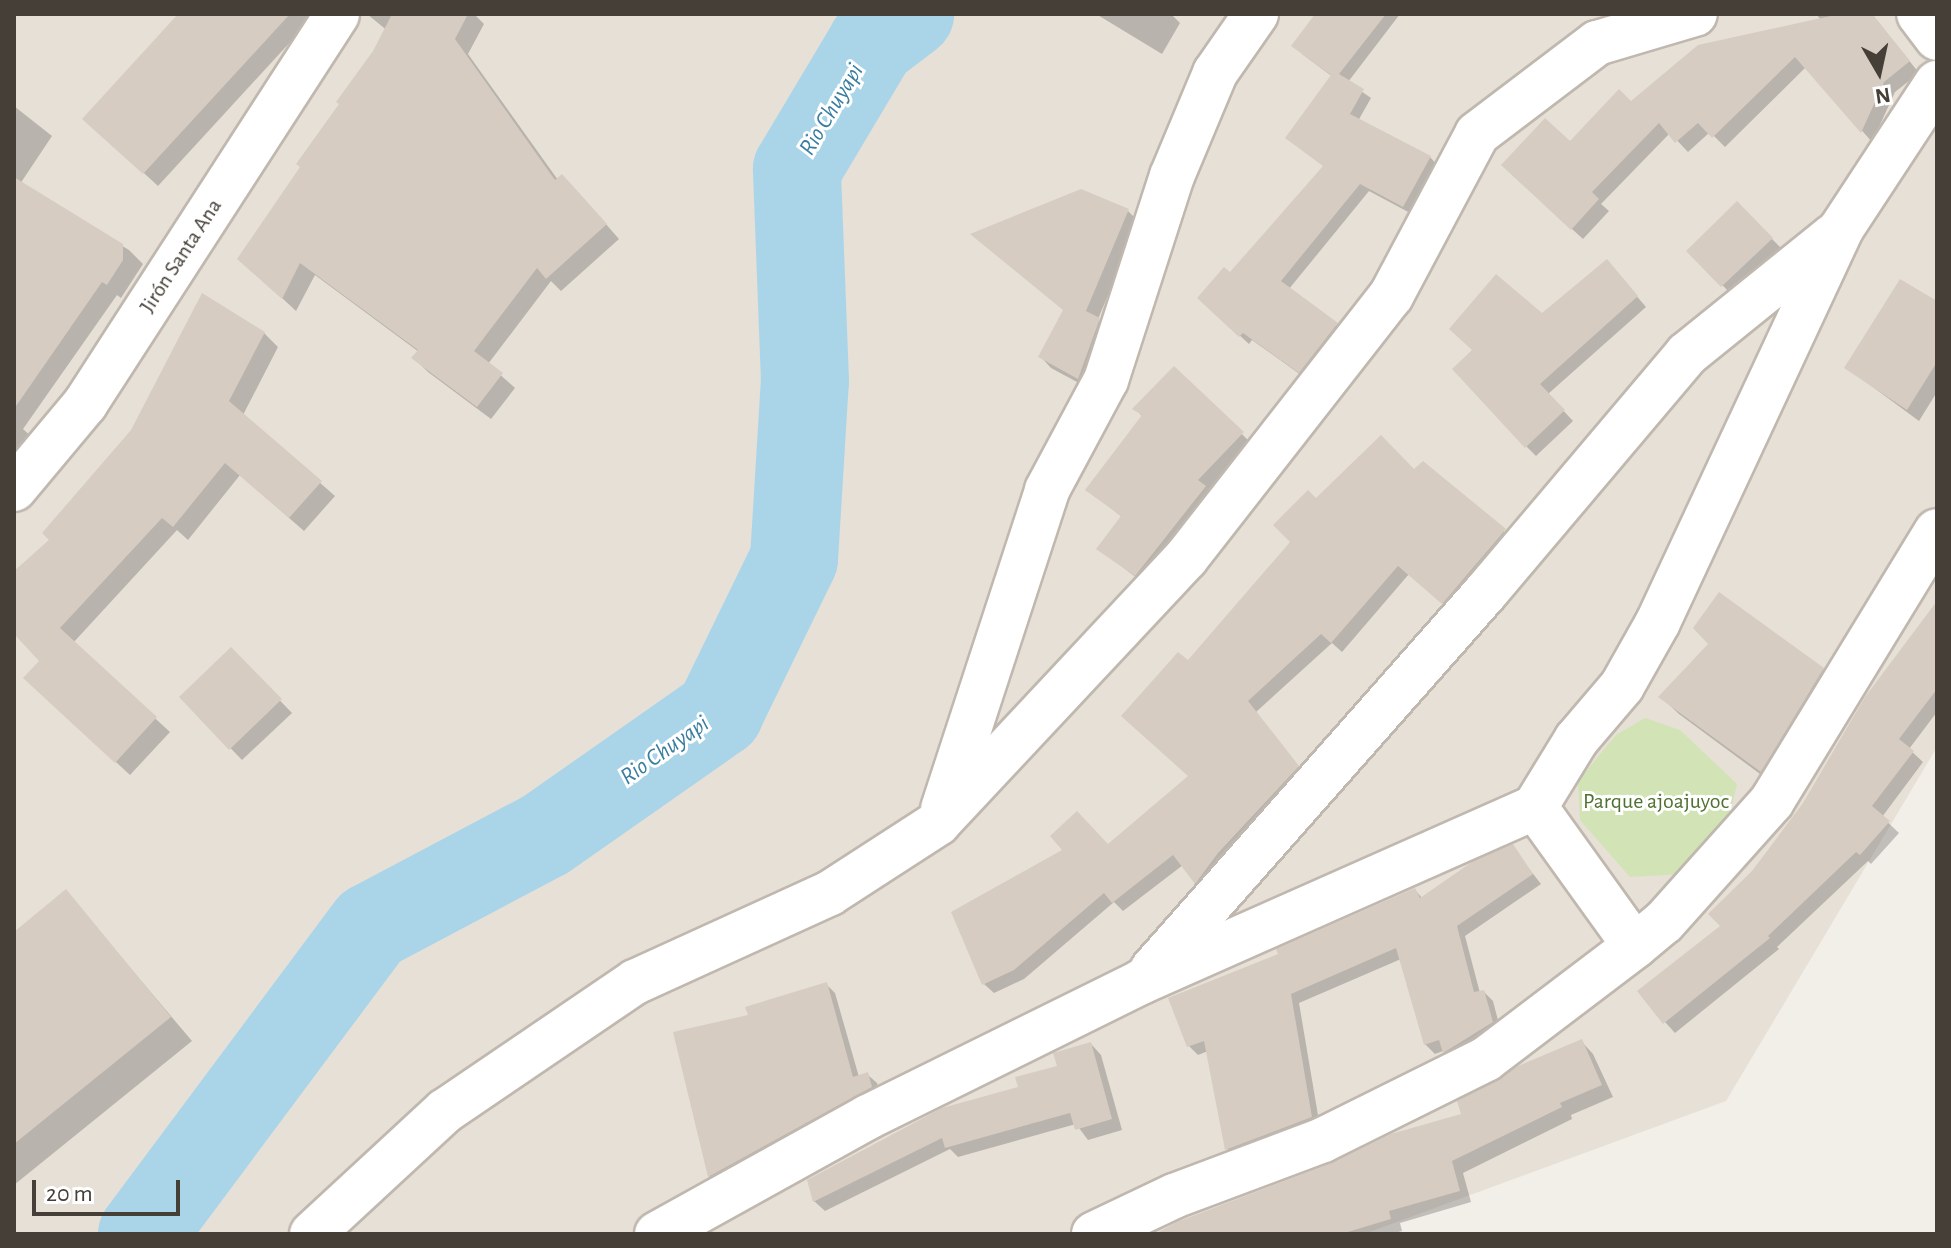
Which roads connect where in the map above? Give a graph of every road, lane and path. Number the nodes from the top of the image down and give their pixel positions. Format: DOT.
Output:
graph roads {
  1 [pos="1256,14"];
  2 [pos="1695,14"];
  3 [pos="1919,14"];
  4 [pos="327,19"];
  5 [pos="1937,38"];
  6 [pos="1937,83"];
  7 [pos="1841,229"];
  8 [pos="14,489"];
  9 [pos="1937,531"];
  10 [pos="1535,807"];
  11 [pos="938,823"];
  12 [pos="1635,946"];
  13 [pos="1141,982"];
  14 [pos="312,1234"];
  15 [pos="657,1234"];
  16 [pos="1094,1234"];
  1 -- 11 [label="street"];
  2 -- 11 [label="street"];
  3 -- 5 [label="street"];
  4 -- 8 [label="street, Jirón Santa Ana"];
  6 -- 7 [label="street"];
  7 -- 10 [label="street"];
  7 -- 13 [label="street"];
  9 -- 12 [label="street"];
  10 -- 12 [label="street"];
  10 -- 13 [label="street"];
  11 -- 14 [label="street"];
  12 -- 16 [label="street"];
  13 -- 15 [label="street"];
}
